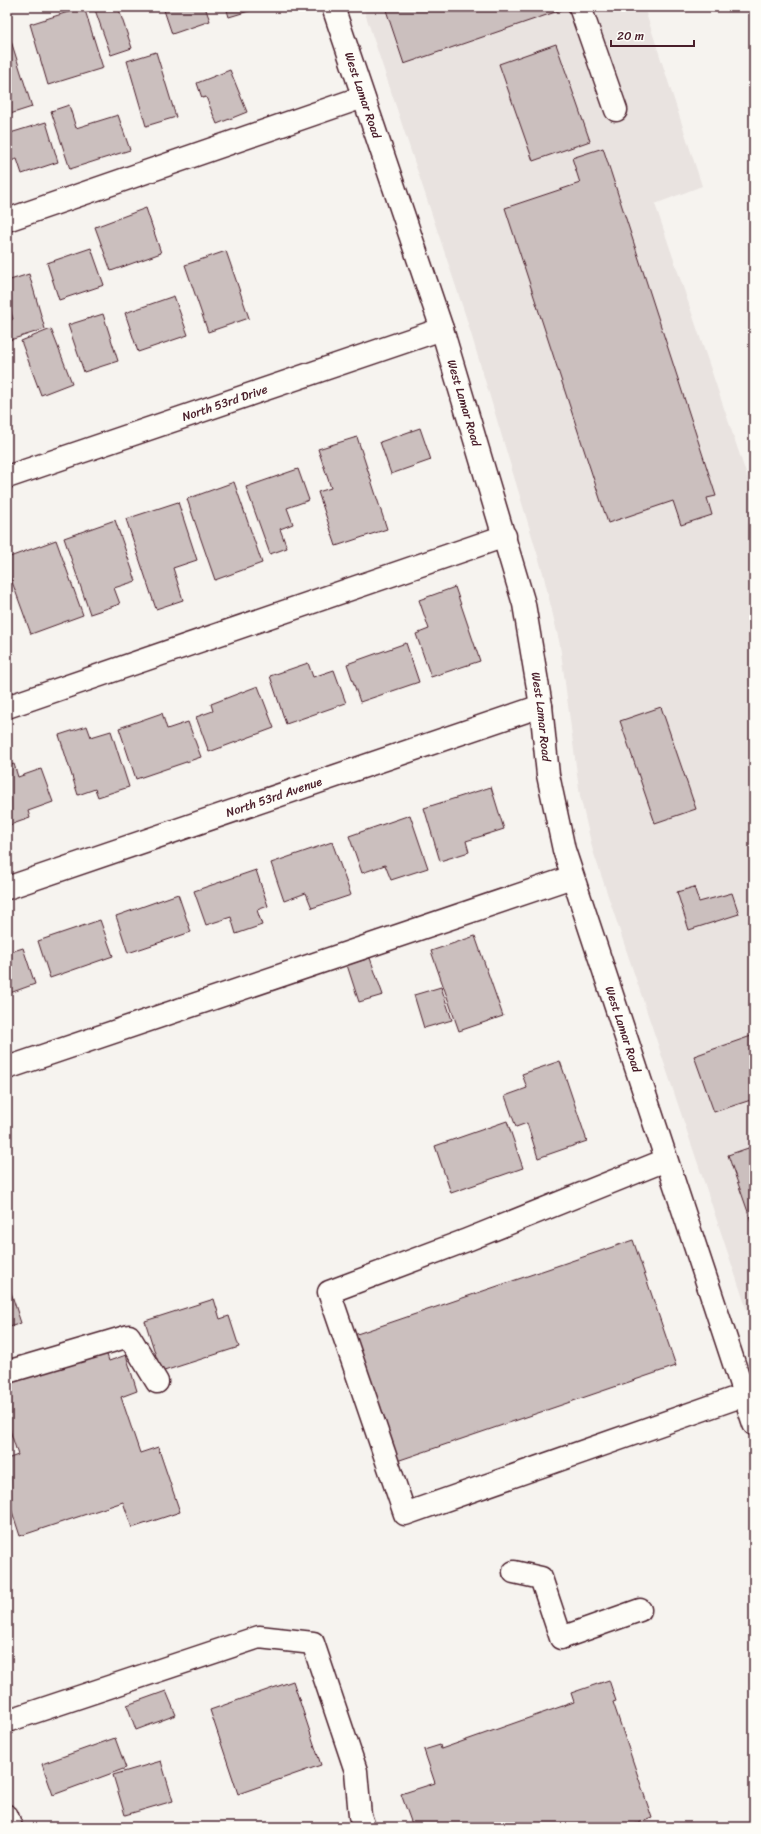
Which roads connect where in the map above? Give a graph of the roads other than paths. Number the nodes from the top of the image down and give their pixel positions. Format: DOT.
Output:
graph roads {
  1 [pos="333,7"];
  2 [pos="580,7"];
  3 [pos="363,97"];
  4 [pos="616,110"];
  5 [pos="7,220"];
  6 [pos="442,329"];
  7 [pos="7,477"];
  8 [pos="505,536"];
  9 [pos="541,706"];
  10 [pos="7,707"];
  11 [pos="572,876"];
  12 [pos="7,888"];
  13 [pos="7,1068"];
  14 [pos="666,1160"];
  15 [pos="7,1372"];
  16 [pos="157,1382"];
  17 [pos="744,1395"];
  18 [pos="754,1424"];
  19 [pos="514,1572"];
  20 [pos="640,1610"];
  21 [pos="7,1721"];
  22 [pos="7,1816"];
  23 [pos="11,1827"];
  24 [pos="364,1827"];
  1 -- 3 [label="street, West Lamar Road"];
  2 -- 4 [label="street"];
  3 -- 5 [label="street"];
  3 -- 6 [label="street, West Lamar Road"];
  6 -- 7 [label="street, North 53rd Drive"];
  6 -- 8 [label="street, West Lamar Road"];
  8 -- 9 [label="street, West Lamar Road"];
  8 -- 10 [label="street"];
  9 -- 11 [label="street, West Lamar Road"];
  9 -- 12 [label="street, North 53rd Avenue"];
  11 -- 13 [label="street"];
  11 -- 14 [label="street, West Lamar Road"];
  14 -- 17 [label="street, West Lamar Road"];
  14 -- 17 [label="street"];
  15 -- 16 [label="street"];
  17 -- 18 [label="street, West Lamar Road"];
  19 -- 20 [label="street"];
  21 -- 24 [label="street"];
  22 -- 23 [label="street"];
}
